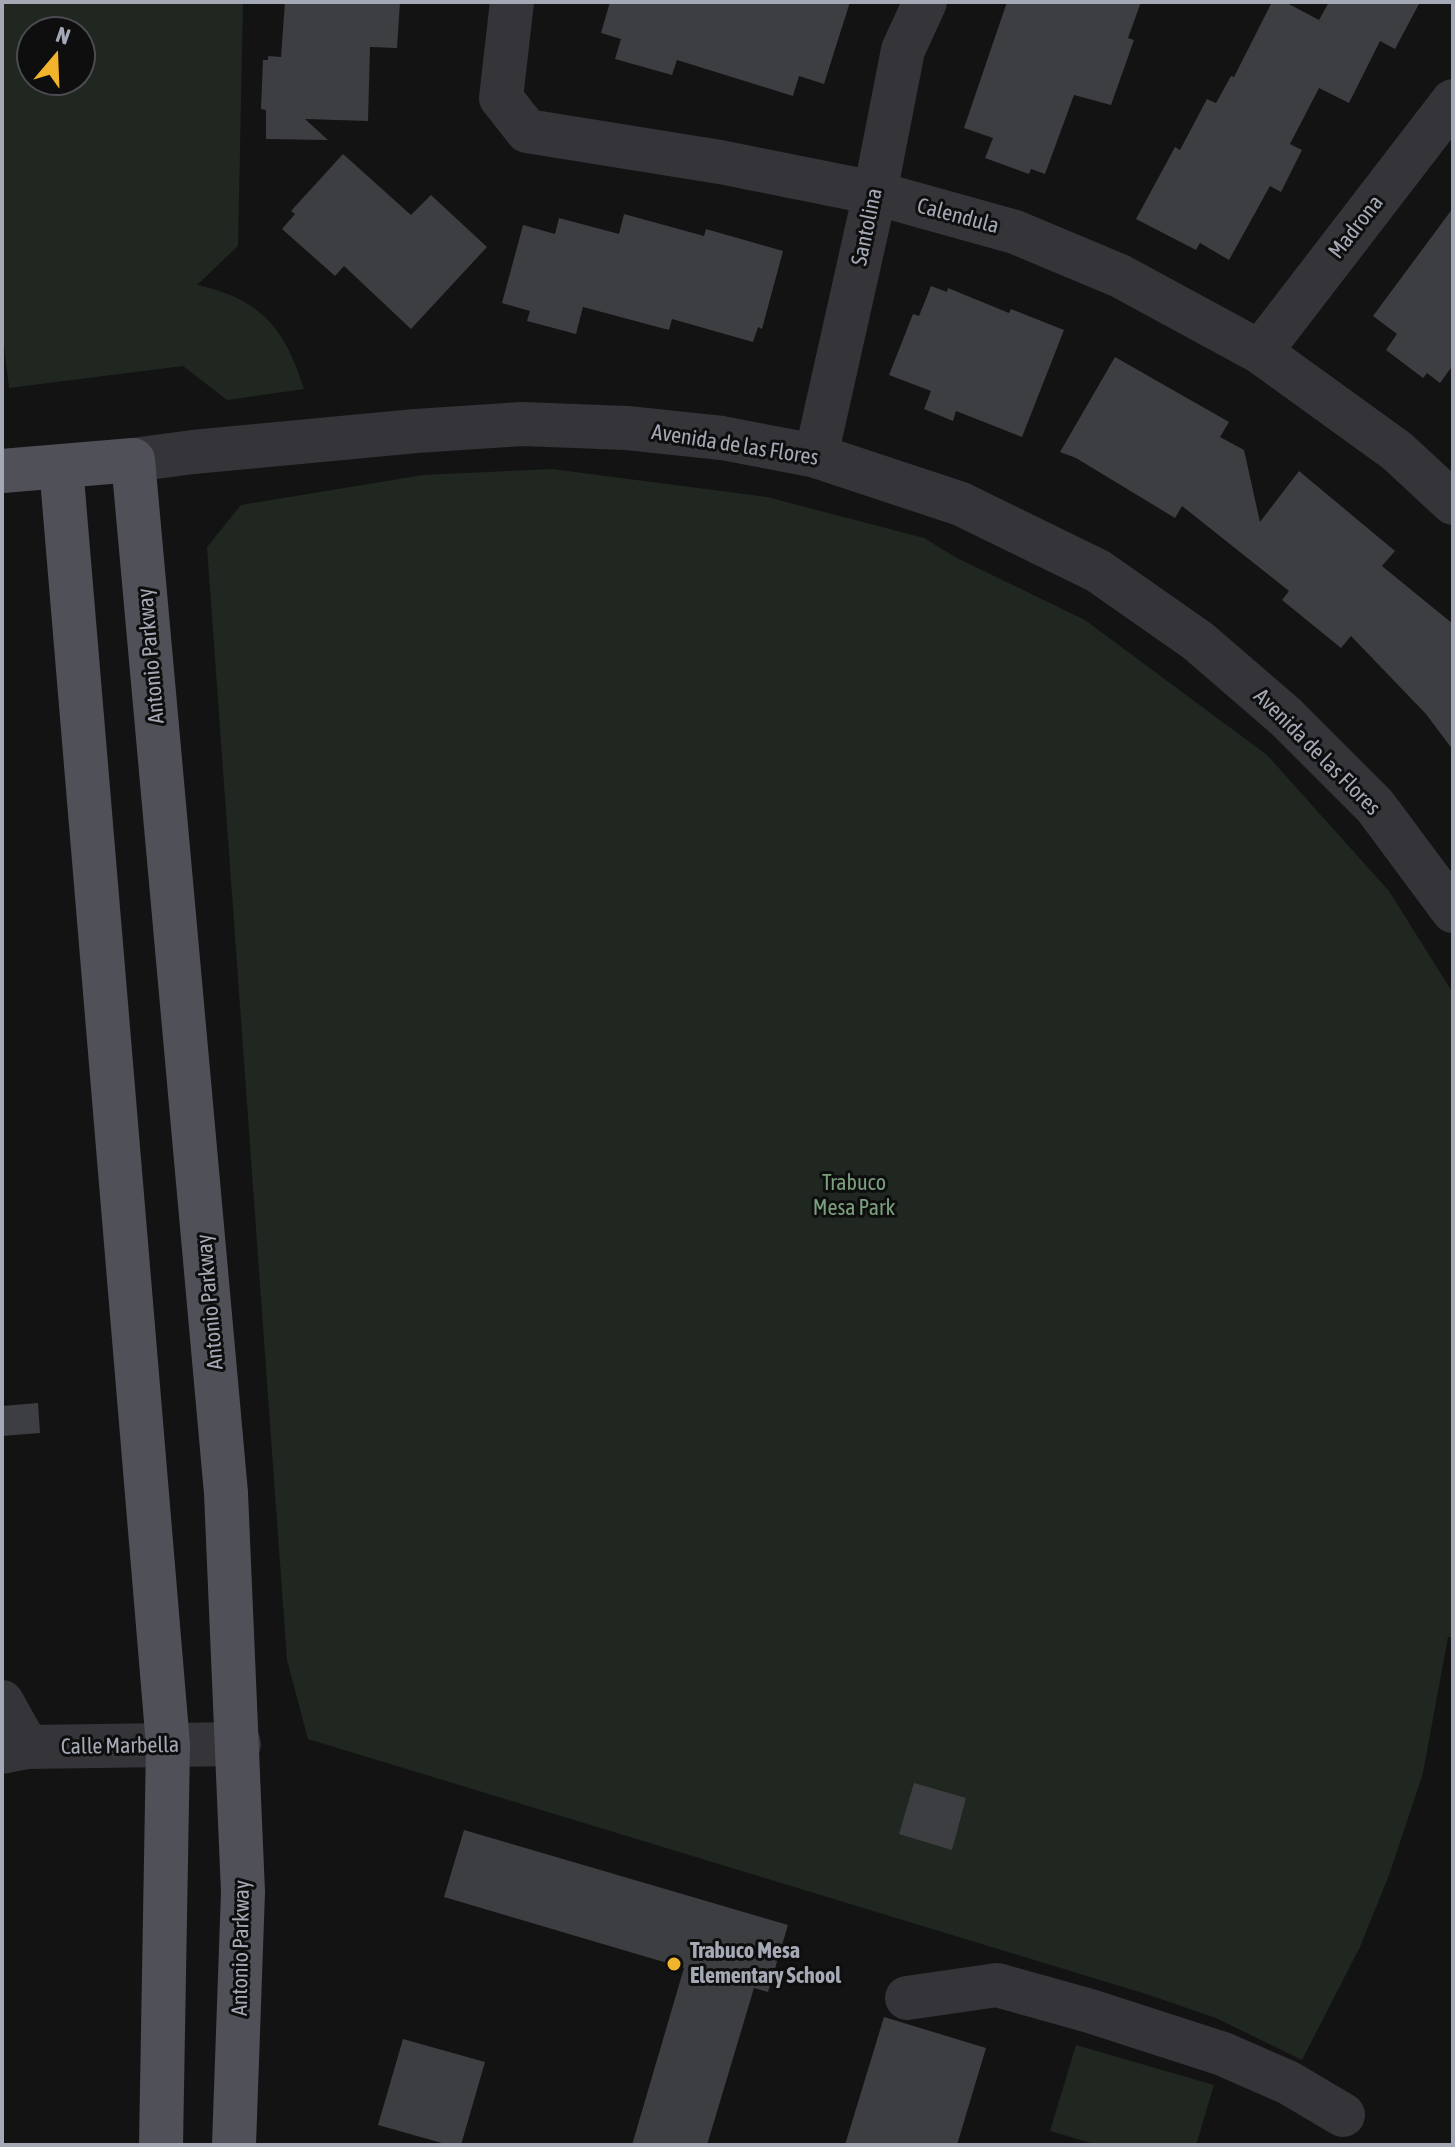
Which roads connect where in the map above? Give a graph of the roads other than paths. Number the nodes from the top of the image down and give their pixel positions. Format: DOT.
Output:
graph roads {
  1 [pos="512,2"];
  2 [pos="925,2"];
  3 [pos="1453,101"];
  4 [pos="875,193"];
  5 [pos="1260,352"];
  6 [pos="816,456"];
  7 [pos="133,460"];
  8 [pos="61,466"];
  9 [pos="2,471"];
  10 [pos="1453,503"];
  11 [pos="1453,911"];
  12 [pos="2,1702"];
  13 [pos="239,1744"];
  14 [pos="168,1745"];
  15 [pos="14,1750"];
  16 [pos="907,1998"];
  17 [pos="1343,2115"];
  18 [pos="161,2145"];
  19 [pos="234,2145"];
  1 -- 4 [label="street, Calendula"];
  2 -- 4 [label="street, Santolina"];
  3 -- 5 [label="street, Madrona"];
  4 -- 5 [label="street, Calendula"];
  4 -- 6 [label="street, Santolina"];
  5 -- 10 [label="street, Calendula"];
  6 -- 7 [label="street, Avenida de las Flores"];
  6 -- 11 [label="street, Avenida de las Flores"];
  7 -- 8 [label="main road, Avenida de las Flores"];
  7 -- 13 [label="main road, Antonio Parkway"];
  8 -- 9 [label="main road, Avenida de las Flores"];
  8 -- 14 [label="main road"];
  12 -- 15 [label="street"];
  13 -- 14 [label="street, Calle Marbella"];
  13 -- 19 [label="main road, Antonio Parkway"];
  14 -- 15 [label="street, Calle Marbella"];
  14 -- 18 [label="main road"];
  16 -- 17 [label="street"];
}
